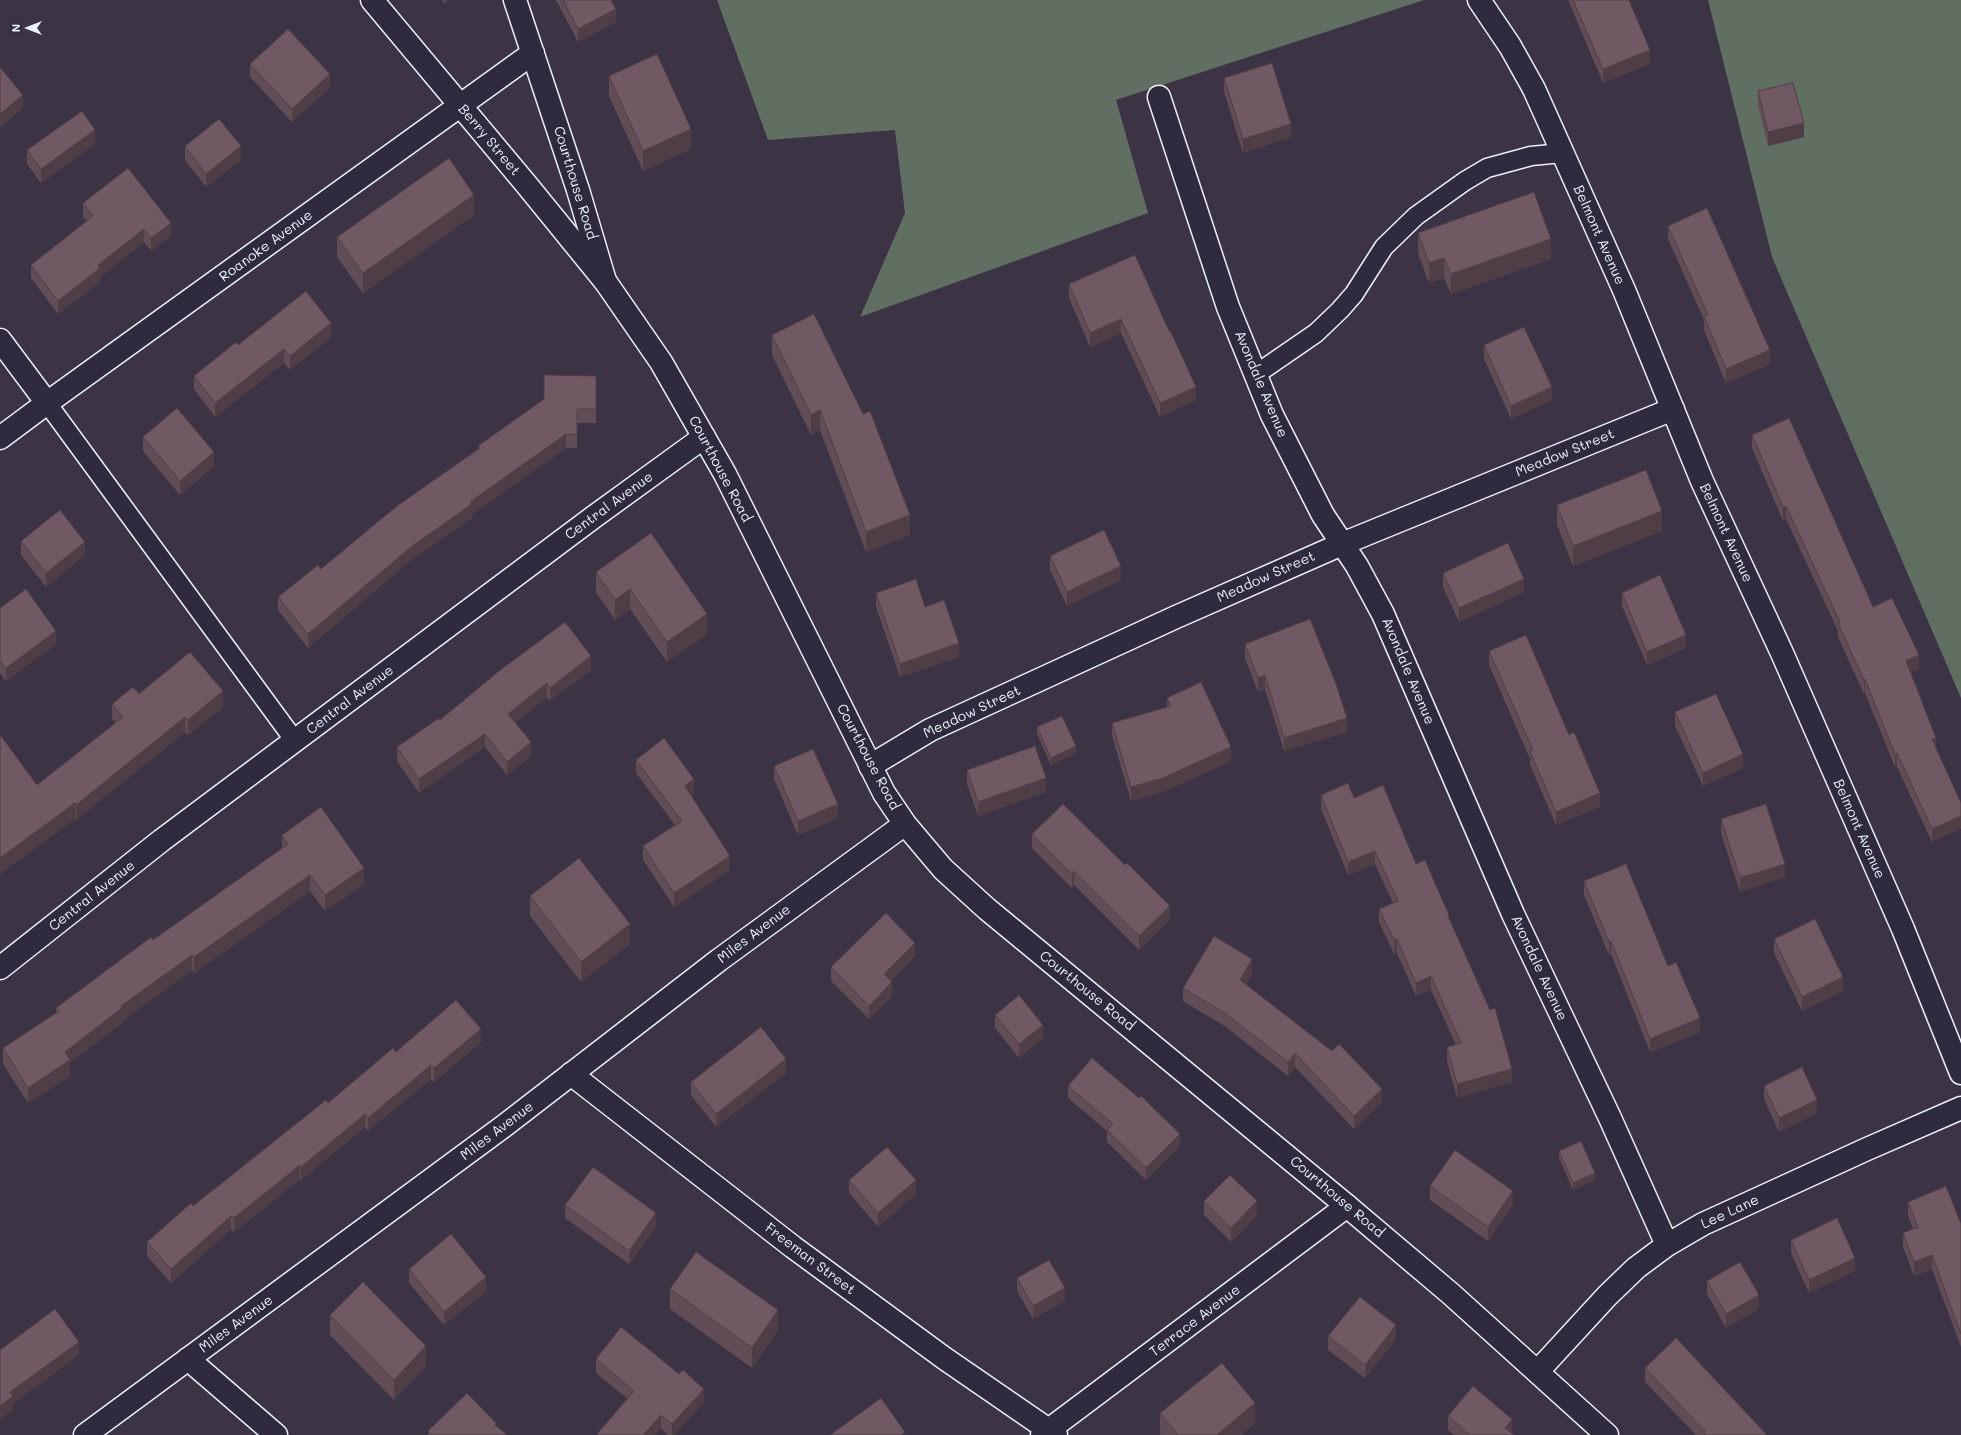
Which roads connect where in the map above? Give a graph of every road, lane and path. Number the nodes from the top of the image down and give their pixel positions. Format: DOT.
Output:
graph roads {
  1 [pos="372,0"];
  2 [pos="515,0"];
  3 [pos="1479,0"];
  4 [pos="533,53"];
  5 [pos="1159,96"];
  6 [pos="461,106"];
  7 [pos="1562,153"];
  8 [pos="605,281"];
  9 [pos="0,340"];
  10 [pos="1255,374"];
  11 [pos="47,403"];
  12 [pos="1673,409"];
  13 [pos="704,437"];
  14 [pos="0,438"];
  15 [pos="1342,544"];
  16 [pos="295,741"];
  17 [pos="870,766"];
  18 [pos="905,824"];
  19 [pos="0,968"];
  20 [pos="1961,1073"];
  21 [pos="571,1074"];
  22 [pos="1961,1108"];
  23 [pos="1347,1206"];
  24 [pos="1667,1245"];
  25 [pos="188,1359"];
  26 [pos="1538,1371"];
  27 [pos="1049,1433"];
  28 [pos="86,1435"];
  29 [pos="276,1435"];
  30 [pos="1607,1435"];
  1 -- 6 [label="street, Berry Street"];
  2 -- 4 [label="street, Courthouse Road"];
  3 -- 7 [label="street, Belmont Avenue"];
  4 -- 6 [label="street, Roanoke Avenue"];
  4 -- 8 [label="street, Courthouse Road"];
  5 -- 10 [label="street, Avondale Avenue"];
  6 -- 8 [label="street, Berry Street"];
  6 -- 11 [label="street, Roanoke Avenue"];
  7 -- 10 [label="lane"];
  7 -- 12 [label="street, Belmont Avenue"];
  8 -- 13 [label="street, Courthouse Road"];
  9 -- 11 [label="street"];
  10 -- 15 [label="street, Avondale Avenue"];
  11 -- 14 [label="street, Roanoke Avenue"];
  11 -- 16 [label="lane"];
  12 -- 15 [label="street, Meadow Street"];
  12 -- 20 [label="street, Belmont Avenue"];
  13 -- 16 [label="street, Central Avenue"];
  13 -- 17 [label="street, Courthouse Road"];
  15 -- 17 [label="street, Meadow Street"];
  15 -- 24 [label="street, Avondale Avenue"];
  16 -- 19 [label="street, Central Avenue"];
  17 -- 18 [label="street, Courthouse Road"];
  18 -- 21 [label="street, Miles Avenue"];
  18 -- 23 [label="street, Courthouse Road"];
  21 -- 25 [label="street, Miles Avenue"];
  21 -- 27 [label="street, Freeman Street"];
  22 -- 24 [label="street, Lee Lane"];
  23 -- 26 [label="street, Courthouse Road"];
  23 -- 27 [label="street, Terrace Avenue"];
  24 -- 26 [label="street, Lee Lane"];
  25 -- 28 [label="street, Miles Avenue"];
  25 -- 29 [label="street"];
  26 -- 30 [label="street, Courthouse Road"];
}
